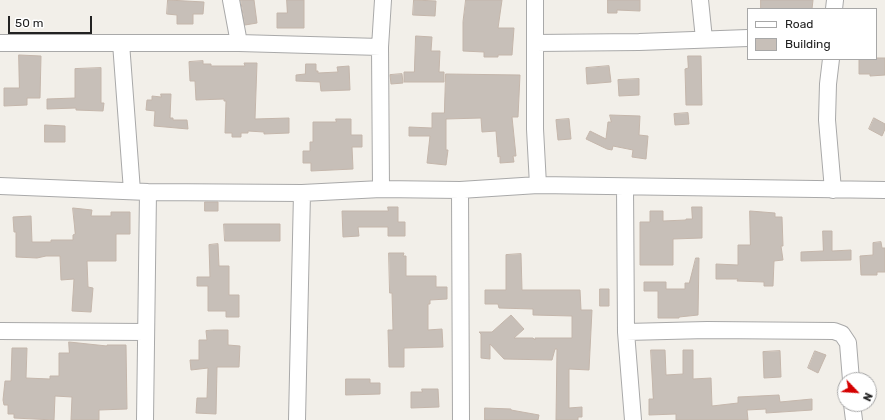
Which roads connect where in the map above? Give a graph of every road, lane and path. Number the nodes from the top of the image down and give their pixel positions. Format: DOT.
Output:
graph roads {
  1 [pos="231,0"];
  2 [pos="383,0"];
  3 [pos="535,0"];
  4 [pos="700,0"];
  5 [pos="747,38"];
  6 [pos="704,39"];
  7 [pos="0,43"];
  8 [pos="121,43"];
  9 [pos="239,43"];
  10 [pos="535,43"];
  11 [pos="380,47"];
  12 [pos="831,60"];
  13 [pos="538,185"];
  14 [pos="0,186"];
  15 [pos="625,187"];
  16 [pos="381,189"];
  17 [pos="460,190"];
  18 [pos="833,190"];
  19 [pos="885,190"];
  20 [pos="132,191"];
  21 [pos="148,192"];
  22 [pos="302,193"];
  23 [pos="0,331"];
  24 [pos="146,332"];
  25 [pos="626,332"];
  26 [pos="850,372"];
  27 [pos="145,420"];
  28 [pos="296,420"];
  29 [pos="461,420"];
  30 [pos="632,420"];
  1 -- 9 [label="street"];
  2 -- 11 [label="street"];
  3 -- 10 [label="street"];
  4 -- 6 [label="street"];
  5 -- 6 [label="street"];
  6 -- 10 [label="street"];
  7 -- 8 [label="street"];
  8 -- 9 [label="street"];
  8 -- 20 [label="street"];
  9 -- 11 [label="street"];
  10 -- 13 [label="street"];
  11 -- 16 [label="street"];
  12 -- 18 [label="street"];
  13 -- 15 [label="street"];
  13 -- 17 [label="street"];
  14 -- 20 [label="street"];
  15 -- 18 [label="street"];
  15 -- 25 [label="street"];
  16 -- 17 [label="street"];
  16 -- 22 [label="street"];
  17 -- 29 [label="street"];
  18 -- 19 [label="street"];
  20 -- 21 [label="street"];
  21 -- 22 [label="street"];
  21 -- 24 [label="street"];
  22 -- 28 [label="street"];
  23 -- 24 [label="street"];
  24 -- 27 [label="street"];
  25 -- 26 [label="street"];
  25 -- 30 [label="street"];
}
